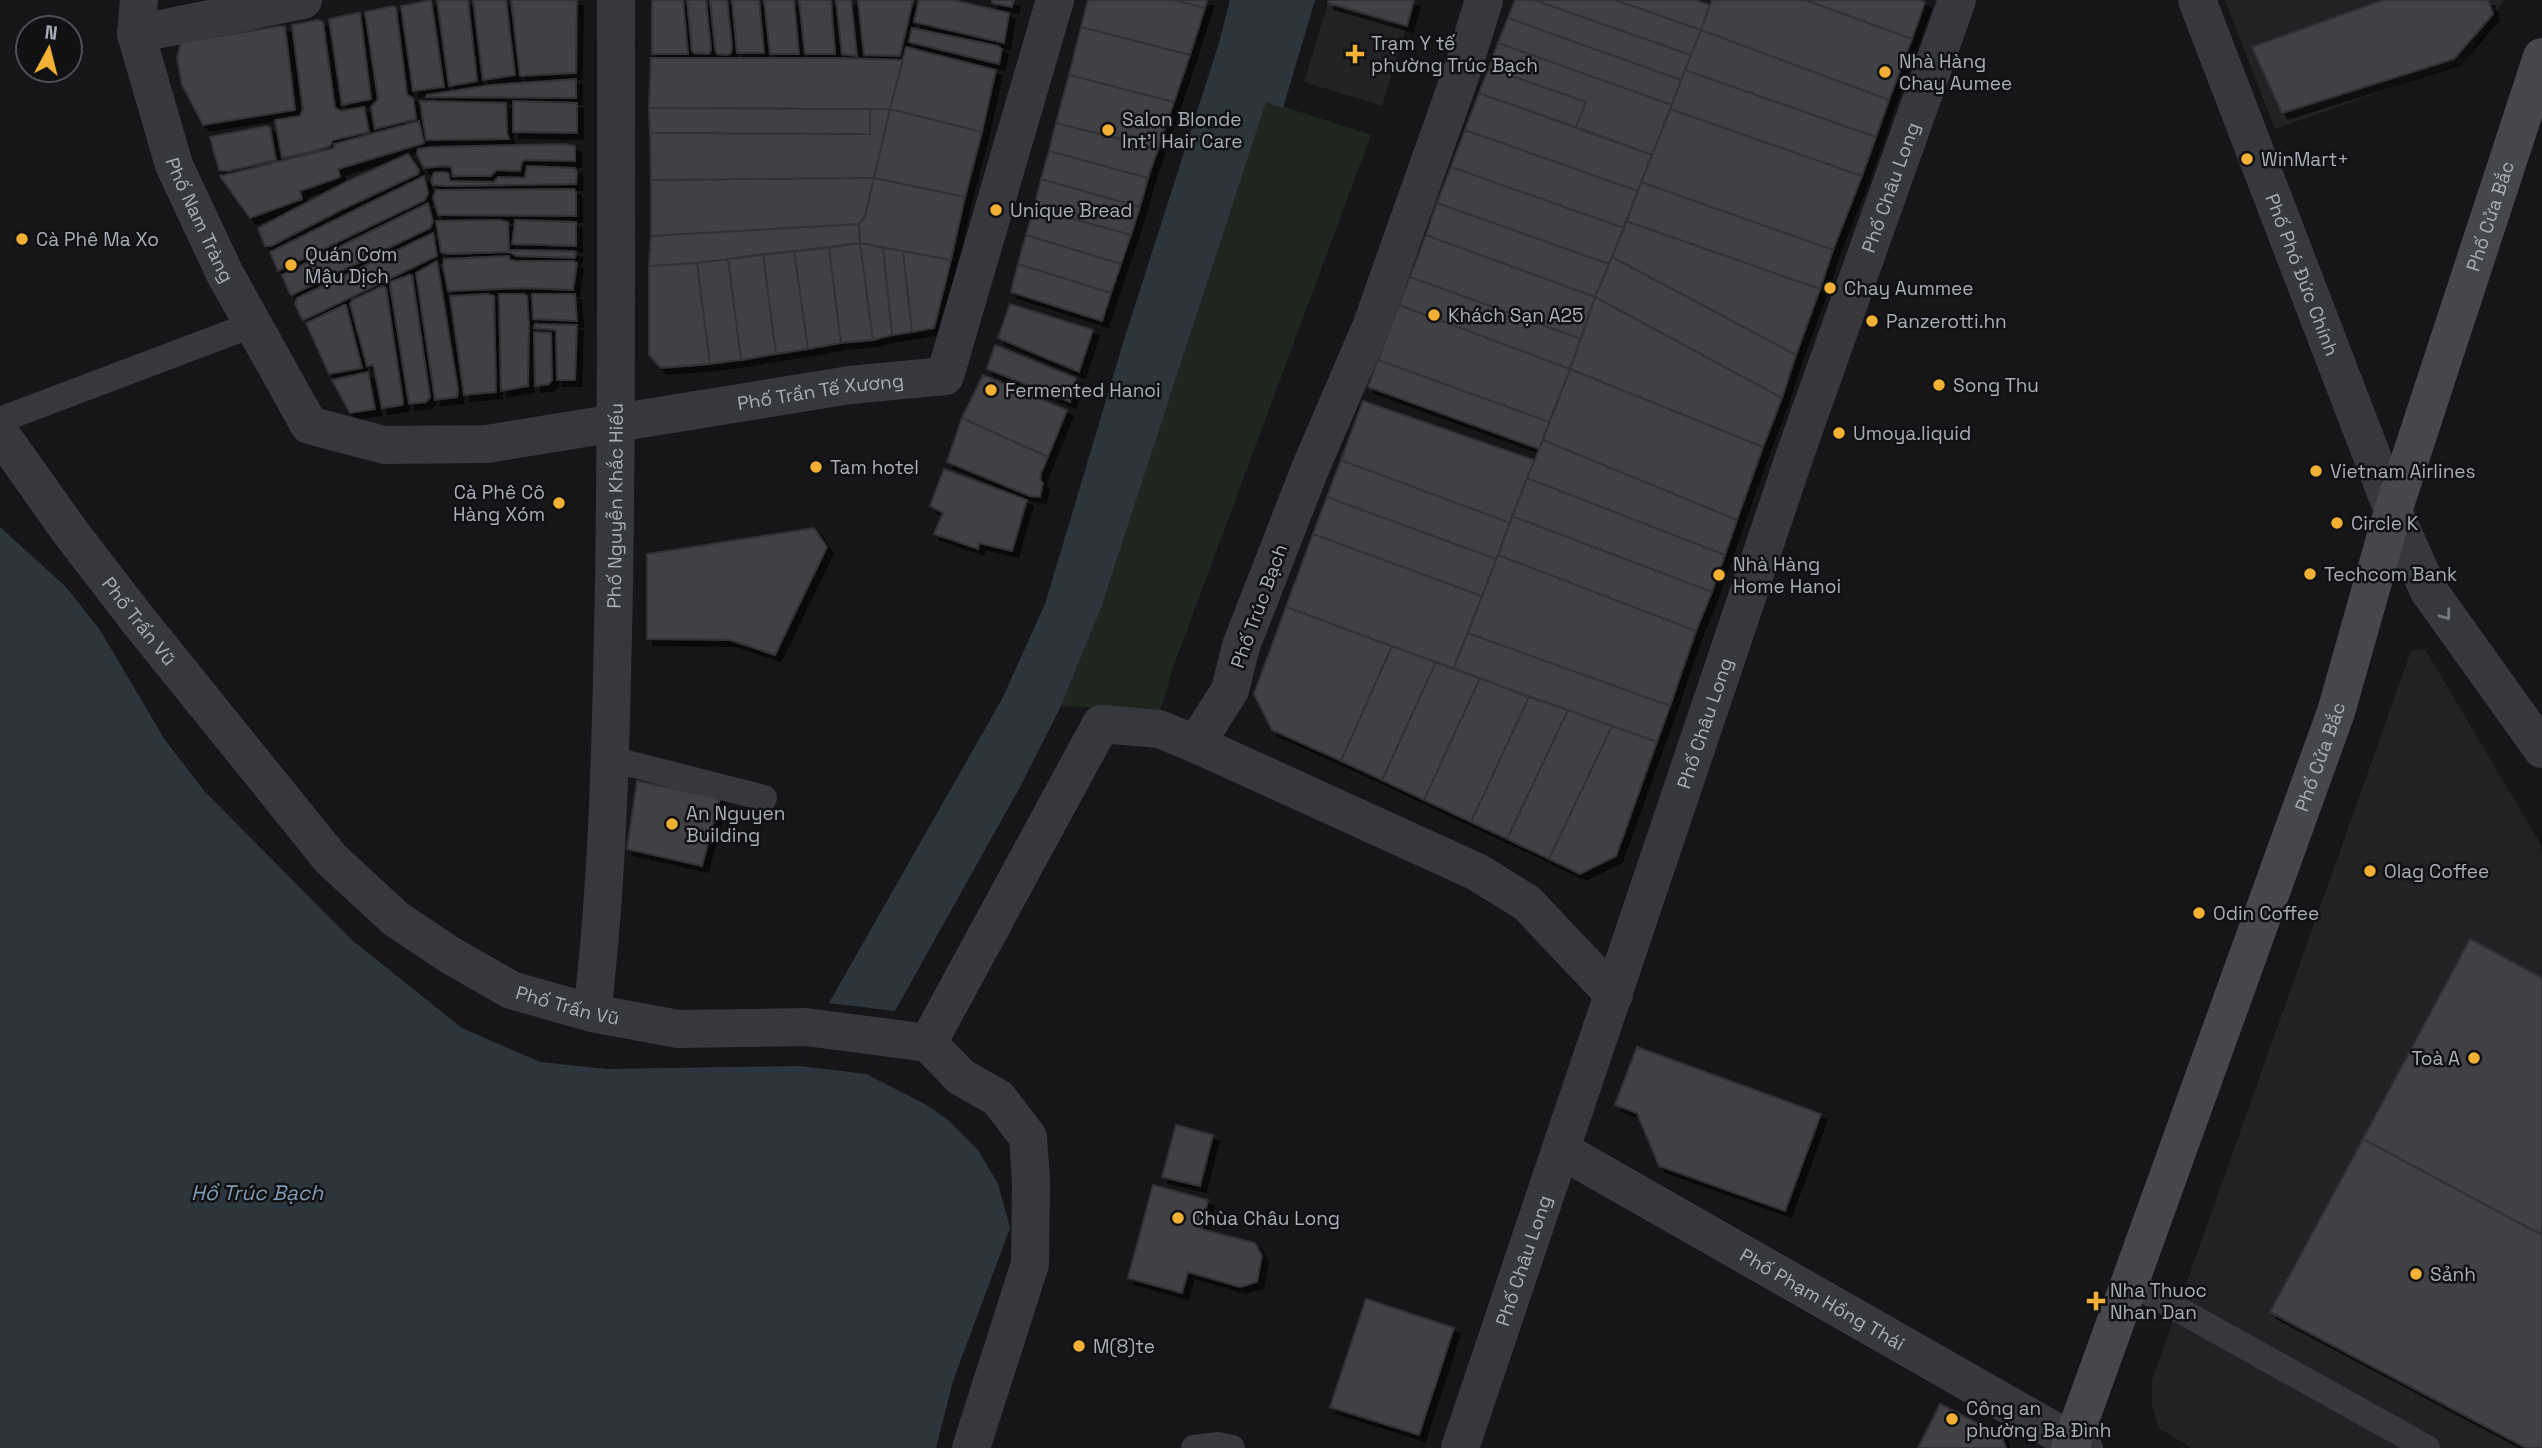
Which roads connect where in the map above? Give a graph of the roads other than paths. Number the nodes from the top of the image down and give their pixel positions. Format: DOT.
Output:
graph roads {
  1 [pos="303,0"];
  2 [pos="615,0"];
  3 [pos="1055,0"];
  4 [pos="1484,0"];
  5 [pos="1957,0"];
  6 [pos="2197,0"];
  7 [pos="137,17"];
  8 [pos="2542,57"];
  9 [pos="254,324"];
  10 [pos="0,420"];
  11 [pos="616,423"];
  12 [pos="309,425"];
  13 [pos="0,433"];
  14 [pos="2393,511"];
  15 [pos="1196,744"];
  16 [pos="2542,749"];
  17 [pos="611,759"];
  18 [pos="764,799"];
  19 [pos="1614,995"];
  20 [pos="592,1013"];
  21 [pos="928,1043"];
  22 [pos="1561,1150"];
  23 [pos="2131,1283"];
  24 [pos="2075,1446"];
  25 [pos="971,1448"];
  26 [pos="1194,1448"];
  27 [pos="1232,1448"];
  28 [pos="1460,1448"];
  29 [pos="2427,1448"];
  1 -- 7 [label="street"];
  2 -- 11 [label="street, Phố Nguyễn Khắc Hiếu"];
  3 -- 11 [label="street, Phố Trần Tế Xương"];
  4 -- 15 [label="street, Phố Trúc Bạch"];
  5 -- 19 [label="street, Phố Châu Long"];
  6 -- 14 [label="street, Phố Phó Đức Chính"];
  7 -- 9 [label="street, Phố Nam Tràng"];
  8 -- 14 [label="street, Phố Cửa Bắc"];
  9 -- 10 [label="lane"];
  9 -- 12 [label="street, Phố Nam Tràng"];
  11 -- 12 [label="street, Phố Trần Tế Xương"];
  11 -- 17 [label="street, Phố Nguyễn Khắc Hiếu"];
  13 -- 20 [label="street, Phố Trấn Vũ"];
  14 -- 16 [label="street, Phố Phó Đức Chính, one-way"];
  14 -- 23 [label="street, Phố Cửa Bắc"];
  15 -- 19 [label="street"];
  15 -- 21 [label="street"];
  17 -- 18 [label="lane"];
  17 -- 20 [label="street, Phố Nguyễn Khắc Hiếu"];
  19 -- 22 [label="street, Phố Châu Long"];
  20 -- 21 [label="street, Phố Trấn Vũ"];
  21 -- 25 [label="street"];
  22 -- 24 [label="street, Phố Phạm Hồng Thái"];
  22 -- 28 [label="street, Phố Châu Long"];
  23 -- 24 [label="street, Phố Cửa Bắc"];
  23 -- 29 [label="lane"];
  26 -- 27 [label="lane"];
}
